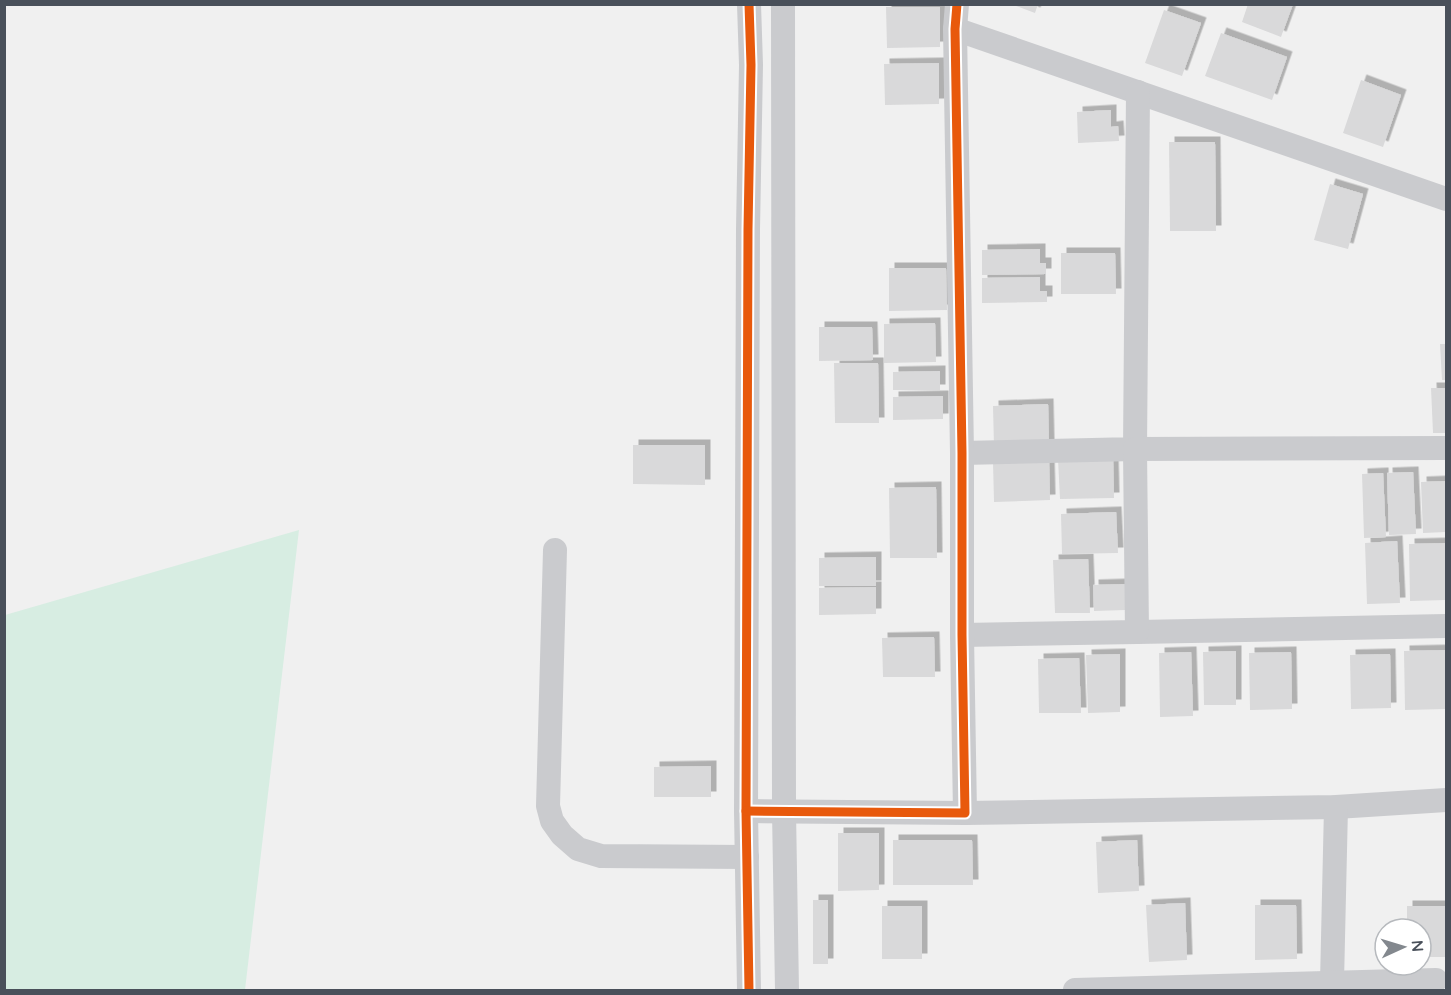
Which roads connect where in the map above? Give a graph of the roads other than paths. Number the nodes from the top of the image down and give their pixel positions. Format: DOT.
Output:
graph roads {
  1 [pos="749,4"];
  2 [pos="783,4"];
  3 [pos="957,4"];
  4 [pos="955,29"];
  5 [pos="1138,92"];
  6 [pos="1446,199"];
  7 [pos="1135,448"];
  8 [pos="1446,448"];
  9 [pos="962,453"];
  10 [pos="555,550"];
  11 [pos="1446,626"];
  12 [pos="1137,632"];
  13 [pos="962,635"];
  14 [pos="1446,800"];
  15 [pos="1336,807"];
  16 [pos="746,811"];
  17 [pos="784,811"];
  18 [pos="965,813"];
  19 [pos="747,857"];
  20 [pos="1436,980"];
  21 [pos="1332,982"];
  22 [pos="749,990"];
  23 [pos="788,990"];
  24 [pos="1075,990"];
  1 -- 16 [label="street"];
  2 -- 17 [label="street"];
  3 -- 4 [label="street"];
  4 -- 5 [label="street"];
  4 -- 9 [label="street"];
  5 -- 6 [label="street"];
  5 -- 7 [label="street"];
  7 -- 8 [label="street"];
  7 -- 9 [label="street"];
  7 -- 12 [label="street"];
  9 -- 13 [label="street"];
  10 -- 19 [label="street"];
  11 -- 12 [label="street"];
  12 -- 13 [label="street"];
  13 -- 18 [label="street"];
  14 -- 15 [label="street"];
  15 -- 18 [label="street"];
  15 -- 21 [label="street"];
  16 -- 17 [label="street"];
  16 -- 19 [label="street"];
  17 -- 18 [label="street"];
  17 -- 23 [label="street"];
  19 -- 22 [label="street"];
  20 -- 21 [label="street"];
  21 -- 24 [label="street"];
}
